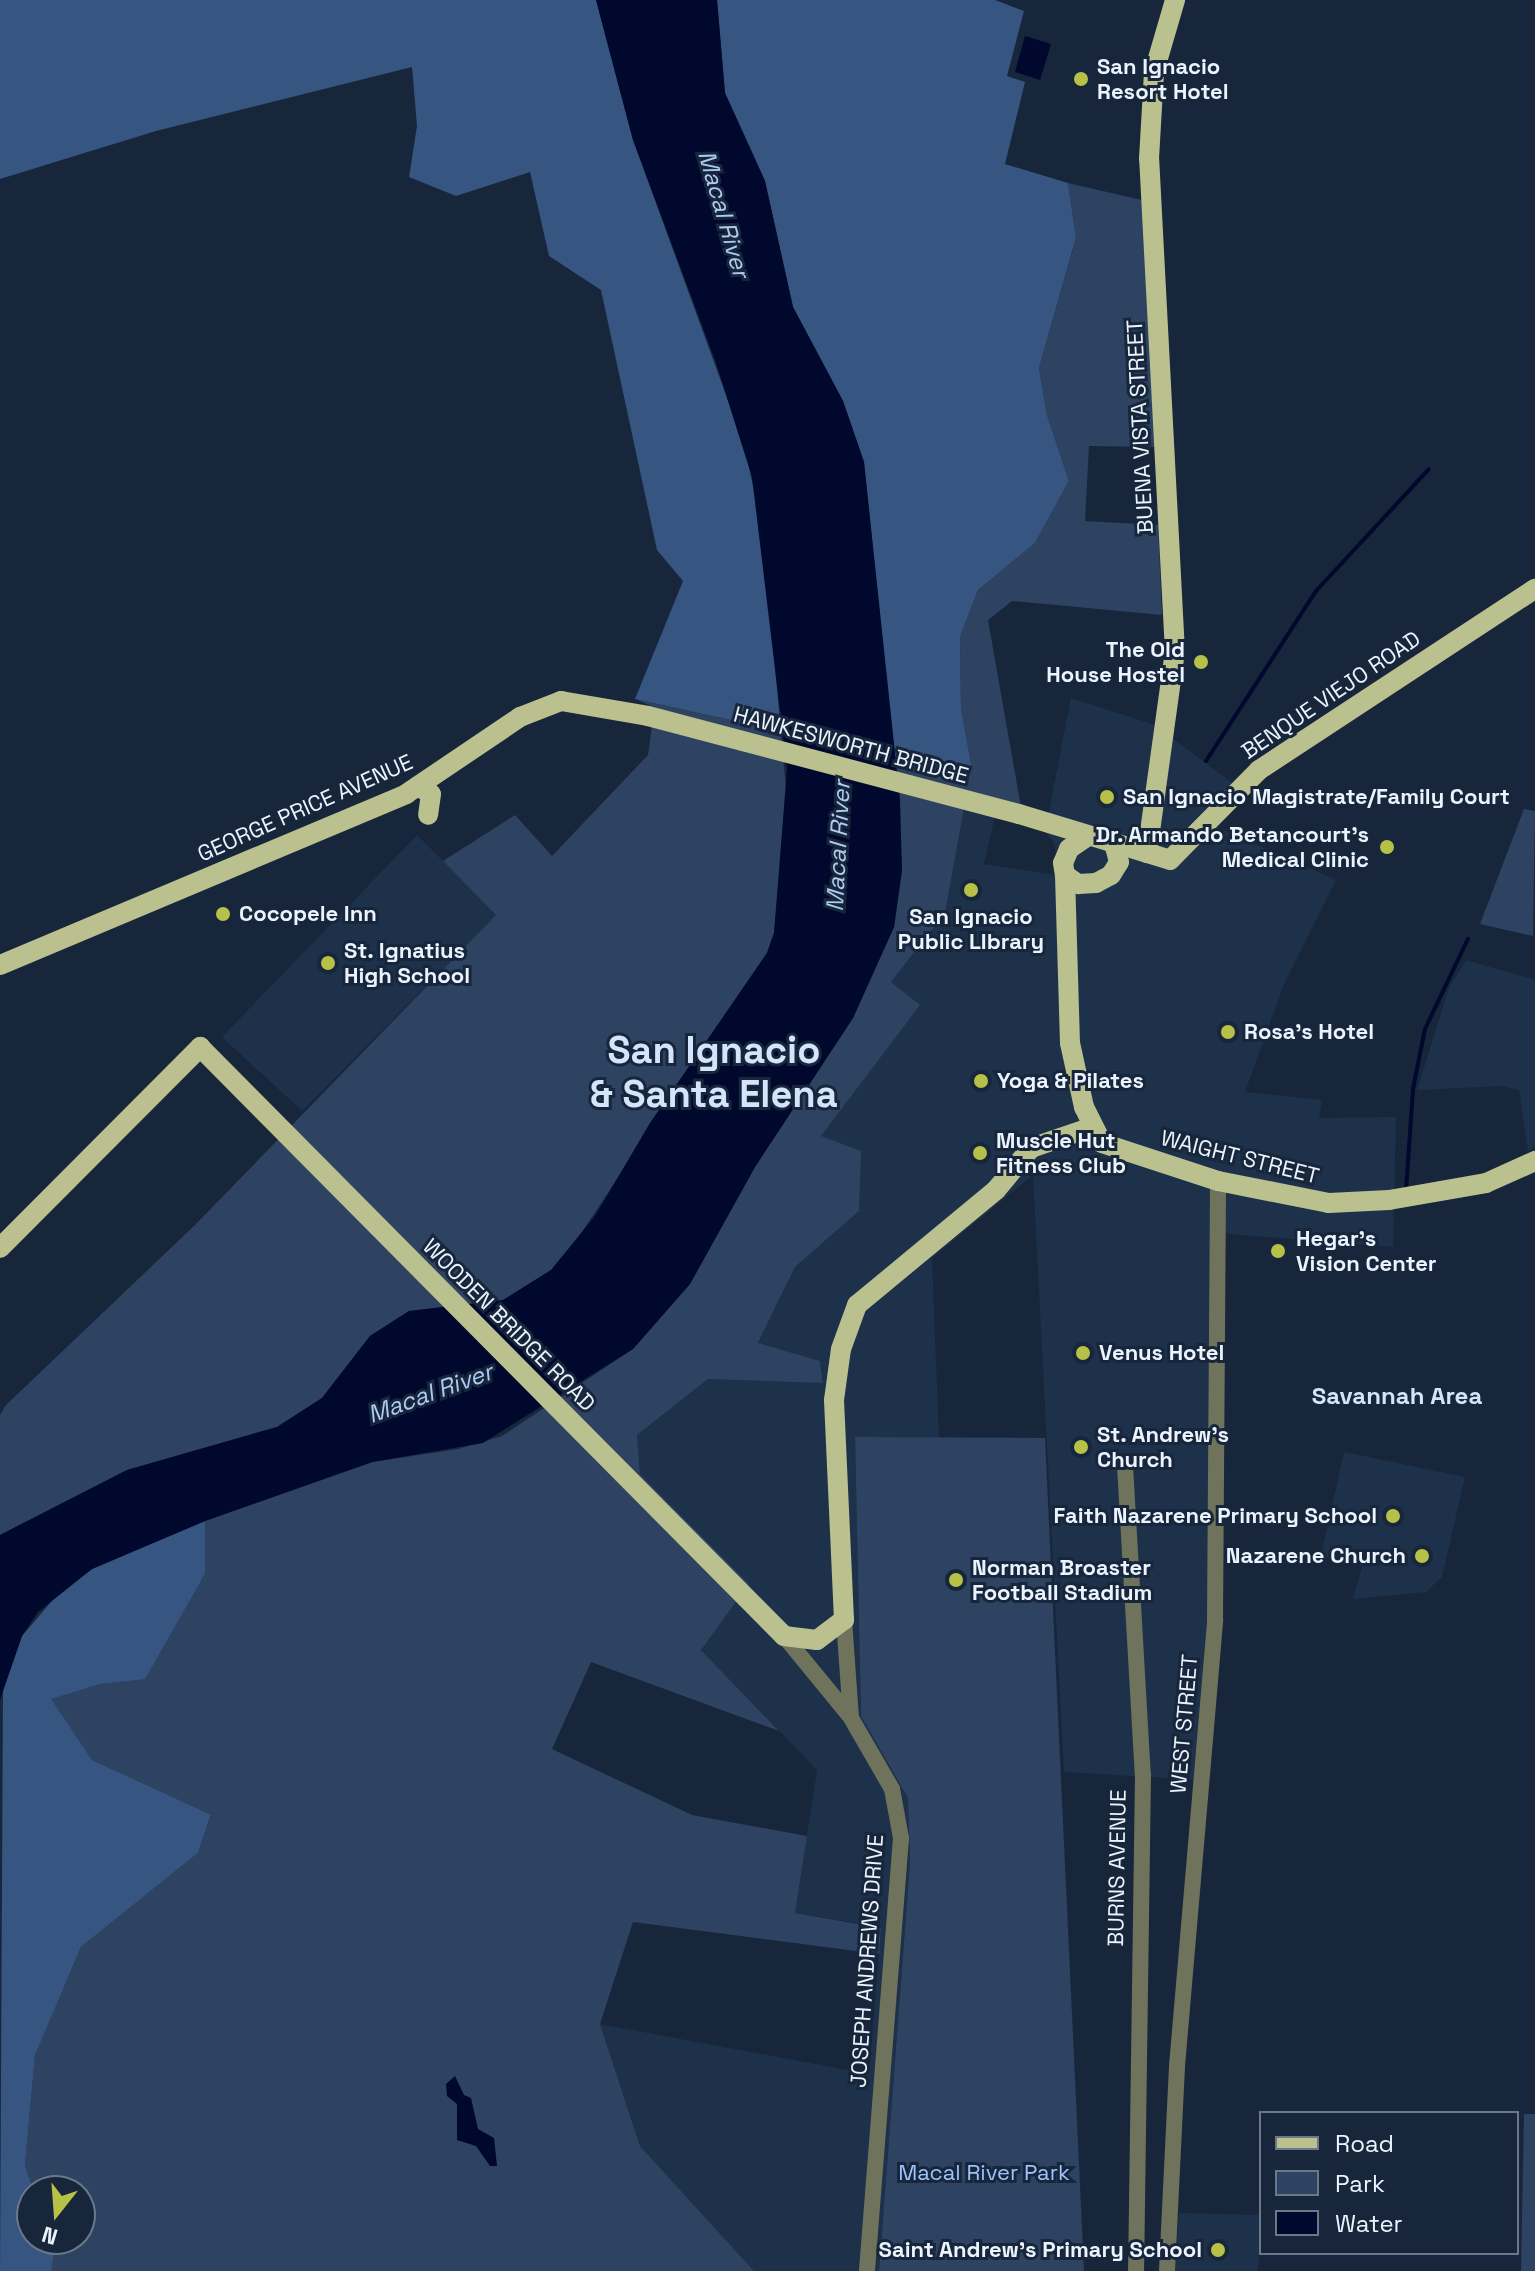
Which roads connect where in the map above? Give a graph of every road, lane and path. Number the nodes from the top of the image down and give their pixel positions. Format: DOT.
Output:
graph roads {
  1 [pos="1175,0"];
  2 [pos="1535,589"];
  3 [pos="671,722"];
  4 [pos="418,786"];
  5 [pos="428,815"];
  6 [pos="1088,836"];
  7 [pos="1114,843"];
  8 [pos="1147,853"];
  9 [pos="1065,875"];
  10 [pos="0,965"];
  11 [pos="1080,1094"];
  12 [pos="1092,1127"];
  13 [pos="1061,1137"];
  14 [pos="1535,1161"];
  15 [pos="1218,1181"];
  16 [pos="0,1248"];
  17 [pos="1125,1466"];
  18 [pos="844,1620"];
  19 [pos="784,1636"];
  20 [pos="851,1718"];
  21 [pos="867,2271"];
  22 [pos="1136,2271"];
  23 [pos="1167,2271"];
  1 -- 8 [label="main road, BUENA VISTA STREET"];
  2 -- 8 [label="main road, BENQUE VIEJO ROAD"];
  3 -- 4 [label="main road, GEORGE PRICE AVENUE"];
  3 -- 6 [label="main road, HAWKESWORTH BRIDGE"];
  4 -- 5 [label="main road"];
  4 -- 10 [label="main road, GEORGE PRICE AVENUE"];
  6 -- 7 [label="main road"];
  6 -- 9 [label="main road"];
  7 -- 8 [label="main road"];
  7 -- 9 [label="main road"];
  9 -- 11 [label="main road"];
  11 -- 12 [label="main road"];
  11 -- 13 [label="main road"];
  12 -- 13 [label="main road"];
  12 -- 15 [label="main road, WAIGHT STREET"];
  13 -- 18 [label="main road, JOSEPH ANDREWS DRIVE"];
  14 -- 15 [label="main road, WAIGHT STREET"];
  15 -- 23 [label="street, WEST STREET"];
  16 -- 19 [label="main road, WOODEN BRIDGE ROAD"];
  17 -- 22 [label="street, BURNS AVENUE"];
  18 -- 19 [label="main road"];
  18 -- 20 [label="street, JOSEPH ANDREWS DRIVE"];
  19 -- 20 [label="street"];
  20 -- 21 [label="street, JOSEPH ANDREWS DRIVE"];
}
